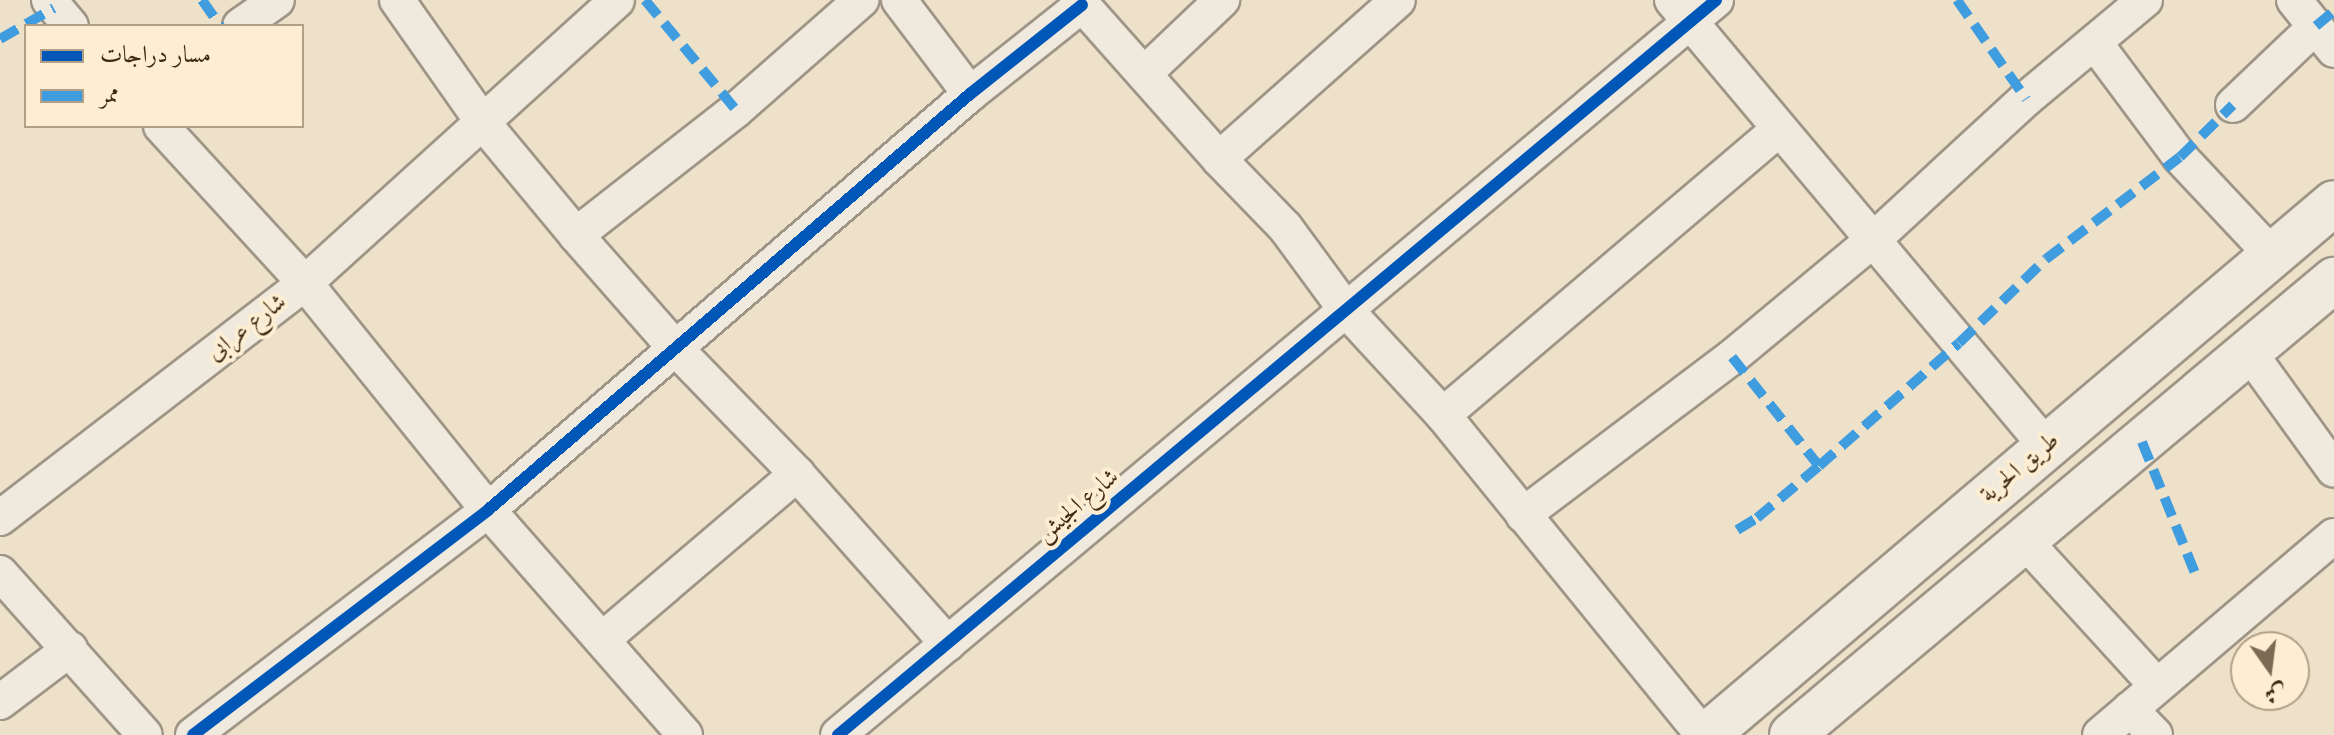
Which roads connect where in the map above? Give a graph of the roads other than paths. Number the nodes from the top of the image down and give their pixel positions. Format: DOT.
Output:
graph roads {
  1 [pos="277,0"];
  2 [pos="397,0"];
  3 [pos="617,0"];
  4 [pos="861,0"];
  5 [pos="899,0"];
  6 [pos="1222,0"];
  7 [pos="1398,0"];
  8 [pos="2145,0"];
  9 [pos="2294,0"];
  10 [pos="1080,3"];
  11 [pos="1693,7"];
  12 [pos="243,24"];
  13 [pos="2325,38"];
  14 [pos="2095,43"];
  15 [pos="1144,74"];
  16 [pos="970,94"];
  17 [pos="2233,105"];
  18 [pos="484,124"];
  19 [pos="163,128"];
  20 [pos="1778,130"];
  21 [pos="1219,159"];
  22 [pos="2334,203"];
  23 [pos="576,235"];
  24 [pos="1873,240"];
  25 [pos="2272,255"];
  26 [pos="305,283"];
  27 [pos="2333,283"];
  28 [pos="1346,310"];
  29 [pos="677,350"];
  30 [pos="2249,352"];
  31 [pos="1443,415"];
  32 [pos="2046,446"];
  33 [pos="2334,470"];
  34 [pos="797,474"];
  35 [pos="488,510"];
  36 [pos="1523,515"];
  37 [pos="0,518"];
  38 [pos="2334,536"];
  39 [pos="2022,538"];
  40 [pos="0,573"];
  41 [pos="603,639"];
  42 [pos="948,644"];
  43 [pos="70,649"];
  44 [pos="2157,686"];
  45 [pos="0,702"];
  46 [pos="2130,709"];
  47 [pos="145,735"];
  48 [pos="193,735"];
  49 [pos="685,735"];
  50 [pos="838,735"];
  51 [pos="1705,735"];
  52 [pos="1792,735"];
  53 [pos="2100,735"];
  54 [pos="2155,735"];
  1 -- 12 [label="street"];
  2 -- 18 [label="street"];
  3 -- 18 [label="street, شارع عرابى"];
  4 -- 23 [label="street"];
  5 -- 16 [label="street"];
  6 -- 15 [label="street"];
  7 -- 21 [label="street"];
  8 -- 14 [label="street"];
  9 -- 13 [label="street"];
  10 -- 15 [label="street"];
  10 -- 16 [label="street"];
  11 -- 20 [label="street"];
  11 -- 28 [label="street, شارع الجيش"];
  13 -- 17 [label="street"];
  14 -- 24 [label="street"];
  14 -- 25 [label="street"];
  15 -- 21 [label="street"];
  16 -- 29 [label="street"];
  18 -- 23 [label="street"];
  18 -- 26 [label="street, شارع عرابى"];
  19 -- 26 [label="street"];
  20 -- 24 [label="street"];
  20 -- 31 [label="street"];
  21 -- 28 [label="street"];
  22 -- 25 [label="main road, طريق الحرية"];
  23 -- 29 [label="street"];
  24 -- 32 [label="street"];
  24 -- 36 [label="street"];
  25 -- 32 [label="main road, طريق الحرية"];
  26 -- 35 [label="street"];
  26 -- 37 [label="street, شارع عرابى"];
  27 -- 30 [label="main road"];
  28 -- 31 [label="street"];
  28 -- 42 [label="street, شارع الجيش"];
  29 -- 34 [label="street"];
  29 -- 35 [label="street"];
  30 -- 33 [label="street"];
  30 -- 39 [label="main road"];
  31 -- 36 [label="street"];
  32 -- 51 [label="main road, طريق الحرية"];
  34 -- 41 [label="street"];
  34 -- 42 [label="street"];
  35 -- 41 [label="street"];
  35 -- 48 [label="street"];
  36 -- 51 [label="street"];
  38 -- 44 [label="street"];
  39 -- 44 [label="street"];
  39 -- 52 [label="main road"];
  40 -- 43 [label="street"];
  41 -- 49 [label="street"];
  42 -- 50 [label="street, شارع الجيش"];
  43 -- 45 [label="street"];
  43 -- 47 [label="street"];
  44 -- 46 [label="street"];
  46 -- 53 [label="street"];
  46 -- 54 [label="street"];
}
